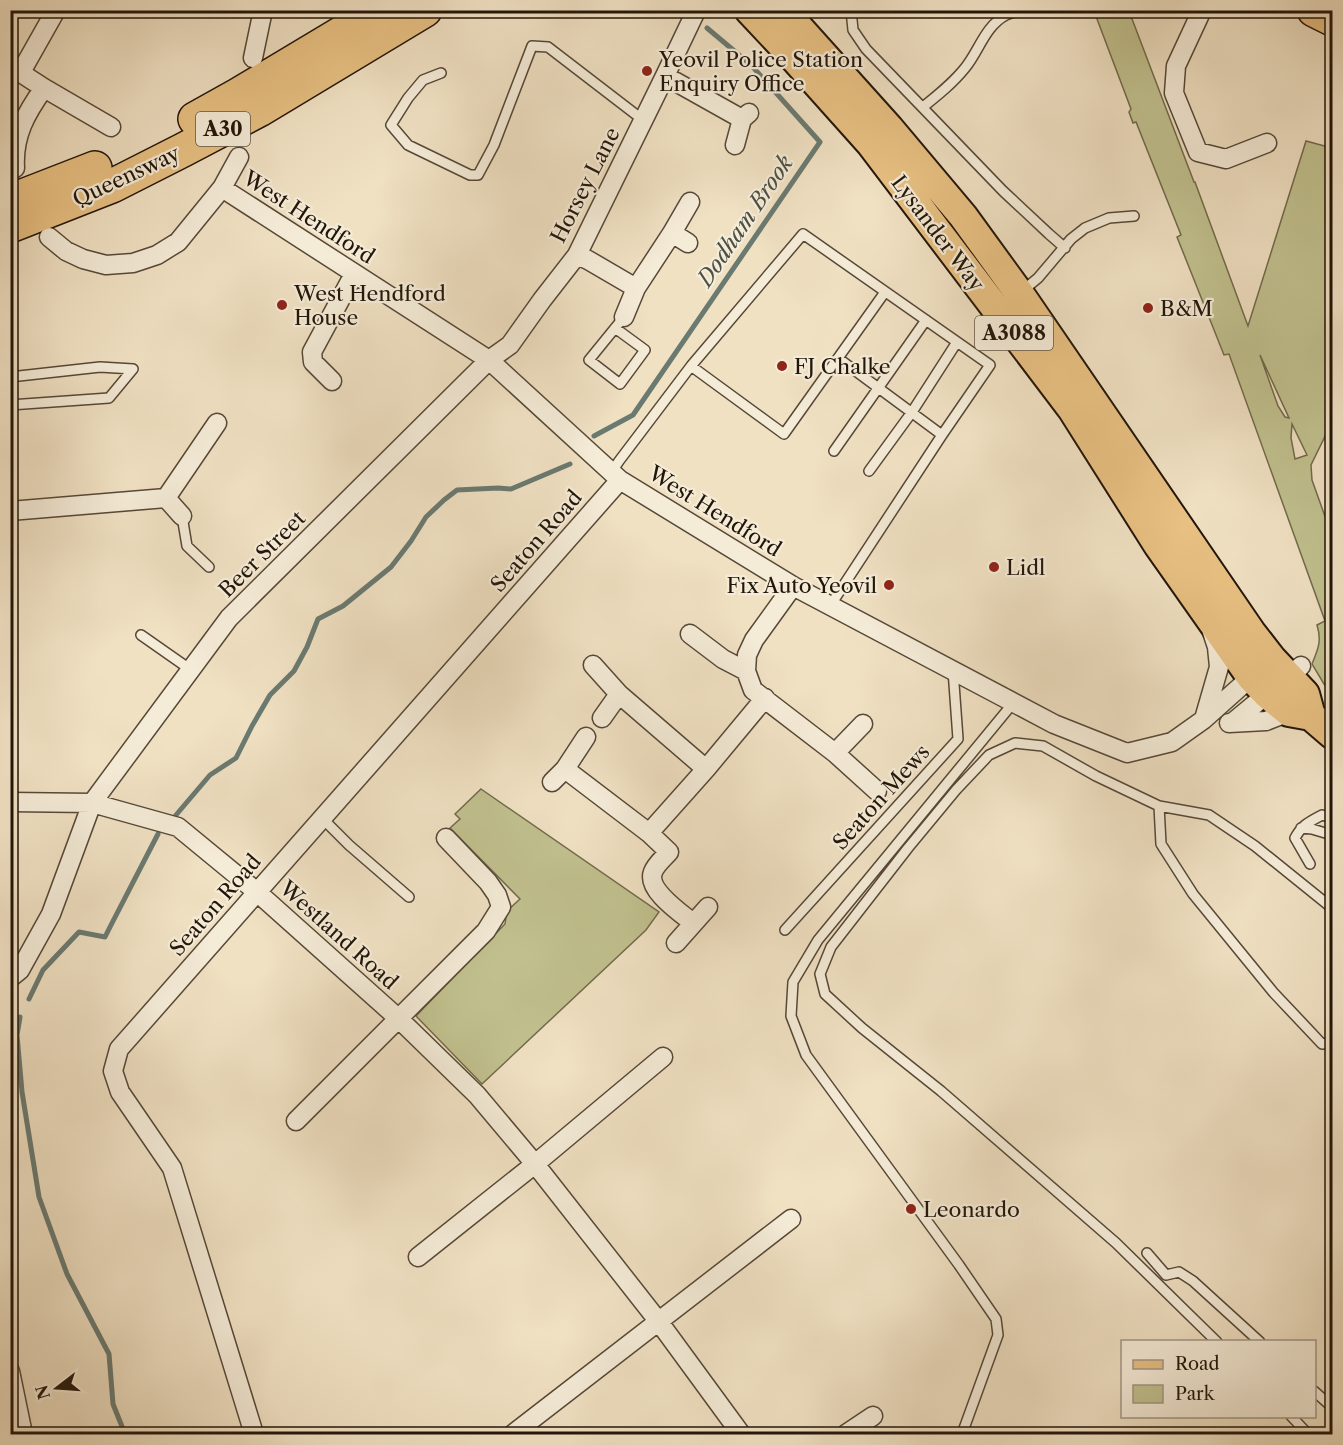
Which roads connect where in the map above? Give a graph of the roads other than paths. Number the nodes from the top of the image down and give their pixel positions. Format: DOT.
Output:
graph roads {
  1 [pos="56,10"];
  2 [pos="263,10"];
  3 [pos="380,10"];
  4 [pos="425,10"];
  5 [pos="749,10"];
  6 [pos="783,10"];
  7 [pos="851,10"];
  8 [pos="1019,10"];
  9 [pos="1202,10"];
  10 [pos="1314,10"];
  11 [pos="695,13"];
  12 [pos="1332,19"];
  13 [pos="253,58"];
  14 [pos="16,69"];
  15 [pos="441,73"];
  16 [pos="664,78"];
  17 [pos="44,88"];
  18 [pos="923,107"];
  19 [pos="643,120"];
  20 [pos="111,127"];
  21 [pos="1267,143"];
  22 [pos="735,145"];
  23 [pos="239,157"];
  24 [pos="15,168"];
  25 [pos="222,188"];
  26 [pos="10,201"];
  27 [pos="690,202"];
  28 [pos="1134,216"];
  29 [pos="10,226"];
  30 [pos="672,233"];
  31 [pos="49,237"];
  32 [pos="688,243"];
  33 [pos="1065,248"];
  34 [pos="577,255"];
  35 [pos="354,274"];
  36 [pos="636,288"];
  37 [pos="885,292"];
  38 [pos="1019,293"];
  39 [pos="926,320"];
  40 [pos="620,323"];
  41 [pos="957,342"];
  42 [pos="838,358"];
  43 [pos="489,360"];
  44 [pos="691,366"];
  45 [pos="10,377"];
  46 [pos="332,381"];
  47 [pos="878,388"];
  48 [pos="10,405"];
  49 [pos="912,412"];
  50 [pos="217,423"];
  51 [pos="942,435"];
  52 [pos="834,451"];
  53 [pos="869,471"];
  54 [pos="616,476"];
  55 [pos="166,498"];
  56 [pos="10,511"];
  57 [pos="182,516"];
  58 [pos="208,567"];
  59 [pos="793,586"];
  60 [pos="830,606"];
  61 [pos="1205,611"];
  62 [pos="690,634"];
  63 [pos="141,635"];
  64 [pos="593,665"];
  65 [pos="191,670"];
  66 [pos="953,670"];
  67 [pos="746,671"];
  68 [pos="1276,674"];
  69 [pos="619,694"];
  70 [pos="765,698"];
  71 [pos="1014,702"];
  72 [pos="1300,714"];
  73 [pos="602,718"];
  74 [pos="1203,720"];
  75 [pos="1232,723"];
  76 [pos="862,724"];
  77 [pos="1332,734"];
  78 [pos="586,737"];
  79 [pos="835,753"];
  80 [pos="706,769"];
  81 [pos="877,791"];
  82 [pos="10,802"];
  83 [pos="92,803"];
  84 [pos="1159,806"];
  85 [pos="322,818"];
  86 [pos="1332,818"];
  87 [pos="1301,828"];
  88 [pos="649,833"];
  89 [pos="1332,835"];
  90 [pos="446,838"];
  91 [pos="1310,864"];
  92 [pos="257,892"];
  93 [pos="409,897"];
  94 [pos="708,907"];
  95 [pos="1332,908"];
  96 [pos="693,923"];
  97 [pos="785,930"];
  98 [pos="676,943"];
  99 [pos="14,970"];
  100 [pos="399,1019"];
  101 [pos="1332,1043"];
  102 [pos="663,1057"];
  103 [pos="296,1121"];
  104 [pos="535,1164"];
  105 [pos="791,1219"];
  106 [pos="1147,1253"];
  107 [pos="418,1257"];
  108 [pos="659,1322"];
  109 [pos="1216,1340"];
  110 [pos="1259,1340"];
  111 [pos="11,1372"];
  112 [pos="1316,1392"];
  113 [pos="1332,1407"];
  114 [pos="873,1416"];
  115 [pos="1293,1418"];
  116 [pos="23,1434"];
  117 [pos="254,1434"];
  118 [pos="513,1434"];
  119 [pos="741,1434"];
  120 [pos="846,1434"];
  121 [pos="962,1434"];
  122 [pos="1308,1434"];
  1 -- 14 [label="street"];
  2 -- 13 [label="street"];
  3 -- 26 [label="highway, Queensway / A30"];
  4 -- 29 [label="highway, Queensway / A30"];
  5 -- 61 [label="main road, Lysander Way / A3088"];
  6 -- 38 [label="main road, Lysander Way / A3088"];
  7 -- 18 [label="lane"];
  8 -- 18 [label="lane"];
  9 -- 21 [label="street"];
  10 -- 12 [label="highway"];
  11 -- 16 [label="street, Horsey Lane"];
  14 -- 17 [label="street"];
  15 -- 19 [label="lane"];
  16 -- 19 [label="street, Horsey Lane"];
  16 -- 22 [label="street"];
  17 -- 20 [label="street"];
  17 -- 24 [label="street"];
  18 -- 33 [label="lane"];
  19 -- 34 [label="street, Horsey Lane"];
  23 -- 25 [label="street"];
  25 -- 31 [label="street"];
  25 -- 35 [label="street, West Hendford"];
  27 -- 30 [label="street"];
  28 -- 33 [label="lane"];
  30 -- 32 [label="street"];
  30 -- 36 [label="street"];
  33 -- 38 [label="lane"];
  34 -- 36 [label="street"];
  34 -- 43 [label="street, Horsey Lane"];
  35 -- 43 [label="street, West Hendford"];
  35 -- 46 [label="street"];
  36 -- 40 [label="street"];
  37 -- 39 [label="lane"];
  37 -- 42 [label="lane"];
  37 -- 44 [label="lane"];
  38 -- 68 [label="main road, Lysander Way / A3088"];
  39 -- 41 [label="lane"];
  39 -- 47 [label="lane"];
  40 -- 40 [label="lane"];
  41 -- 49 [label="lane"];
  41 -- 51 [label="lane"];
  42 -- 44 [label="lane"];
  42 -- 47 [label="lane"];
  43 -- 54 [label="street, West Hendford"];
  43 -- 65 [label="street, Beer Street"];
  44 -- 54 [label="lane"];
  45 -- 48 [label="lane"];
  47 -- 49 [label="lane"];
  47 -- 52 [label="lane"];
  49 -- 51 [label="lane"];
  49 -- 53 [label="lane"];
  50 -- 55 [label="street"];
  51 -- 60 [label="lane"];
  54 -- 59 [label="street, West Hendford"];
  54 -- 85 [label="street, Seaton Road"];
  55 -- 56 [label="street"];
  55 -- 57 [label="street"];
  57 -- 58 [label="lane"];
  59 -- 60 [label="street, West Hendford"];
  59 -- 67 [label="street"];
  60 -- 66 [label="street, West Hendford"];
  61 -- 68 [label="main road, Lysander Way / A3088"];
  61 -- 74 [label="street"];
  62 -- 67 [label="street"];
  63 -- 65 [label="lane"];
  64 -- 69 [label="street"];
  65 -- 83 [label="street, Beer Street"];
  66 -- 71 [label="street, West Hendford"];
  66 -- 97 [label="lane, Seaton Mews"];
  67 -- 70 [label="street"];
  68 -- 72 [label="main road, A3088"];
  68 -- 74 [label="street, West Hendford"];
  68 -- 75 [label="street"];
  69 -- 73 [label="street"];
  69 -- 80 [label="street"];
  70 -- 79 [label="street"];
  70 -- 80 [label="street"];
  71 -- 74 [label="street, West Hendford"];
  71 -- 121 [label="lane"];
  72 -- 75 [label="street"];
  72 -- 77 [label="main road, A3088"];
  74 -- 75 [label="street"];
  76 -- 79 [label="street"];
  78 -- 88 [label="street"];
  79 -- 81 [label="street"];
  80 -- 88 [label="street"];
  82 -- 83 [label="street, Westland Road"];
  83 -- 92 [label="street, Westland Road"];
  83 -- 99 [label="street, Beer Street"];
  84 -- 95 [label="lane"];
  84 -- 101 [label="lane"];
  84 -- 109 [label="lane"];
  85 -- 92 [label="street, Seaton Road"];
  85 -- 93 [label="lane"];
  86 -- 87 [label="lane"];
  87 -- 89 [label="lane"];
  87 -- 91 [label="lane"];
  88 -- 96 [label="street"];
  90 -- 100 [label="street"];
  92 -- 100 [label="street, Westland Road"];
  92 -- 117 [label="street, Seaton Road"];
  94 -- 96 [label="street"];
  96 -- 98 [label="street"];
  100 -- 103 [label="street, Westland Road"];
  100 -- 104 [label="street, Westland Road"];
  102 -- 104 [label="street"];
  104 -- 107 [label="street"];
  104 -- 108 [label="street, Westland Road"];
  105 -- 108 [label="street"];
  106 -- 110 [label="lane"];
  108 -- 118 [label="street"];
  108 -- 119 [label="street, Westland Road"];
  111 -- 116 [label="street"];
  112 -- 113 [label="lane"];
  114 -- 120 [label="street"];
  115 -- 122 [label="lane"];
}
